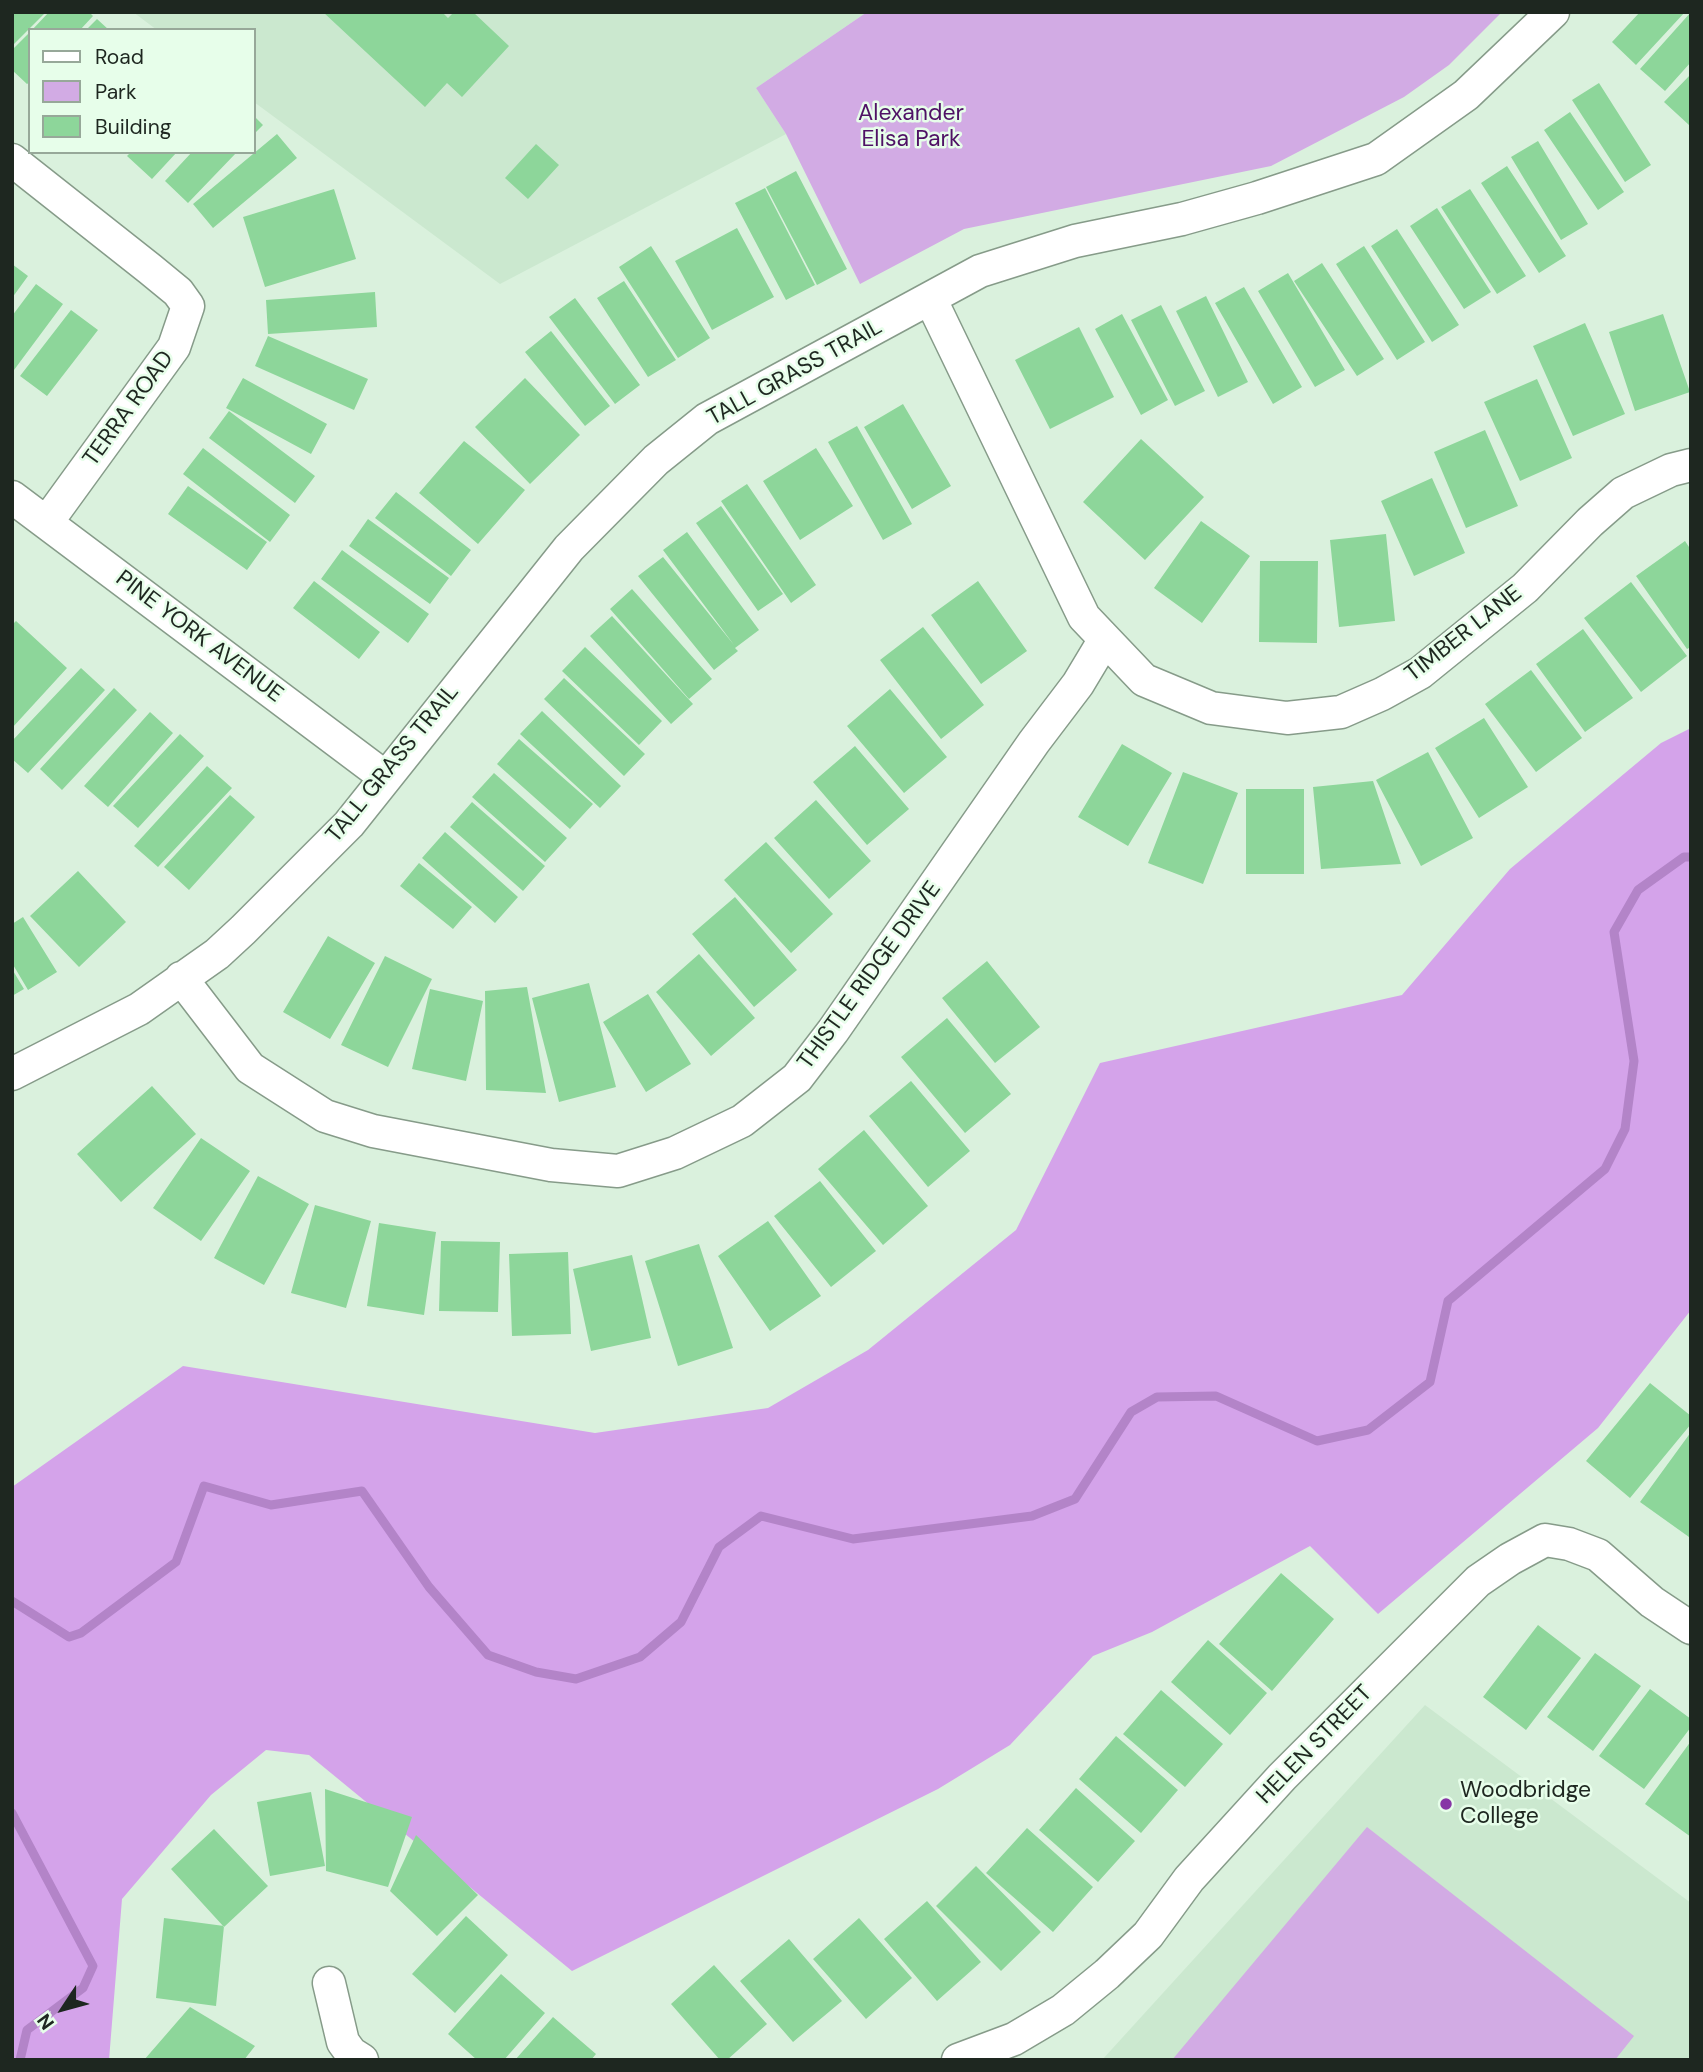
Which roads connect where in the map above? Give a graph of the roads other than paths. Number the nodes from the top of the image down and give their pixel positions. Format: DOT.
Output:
graph roads {
  1 [pos="1553,12"];
  2 [pos="12,160"];
  3 [pos="931,300"];
  4 [pos="1691,465"];
  5 [pos="12,497"];
  6 [pos="47,522"];
  7 [pos="1105,639"];
  8 [pos="385,777"];
  9 [pos="181,978"];
  10 [pos="12,1074"];
  11 [pos="1691,1628"];
  12 [pos="329,1983"];
  13 [pos="362,2060"];
  14 [pos="958,2060"];
  1 -- 3 [label="street, TALL GRASS TRAIL"];
  2 -- 6 [label="street, TERRA ROAD"];
  3 -- 7 [label="street, TIMBER LANE"];
  3 -- 8 [label="street, TALL GRASS TRAIL"];
  4 -- 7 [label="street, TIMBER LANE"];
  5 -- 6 [label="street, PINE YORK AVENUE"];
  6 -- 8 [label="street, PINE YORK AVENUE"];
  7 -- 9 [label="street, THISTLE RIDGE DRIVE"];
  8 -- 9 [label="street, TALL GRASS TRAIL"];
  9 -- 10 [label="street, TALL GRASS TRAIL"];
  11 -- 14 [label="street, HELEN STREET"];
  12 -- 13 [label="street"];
}
